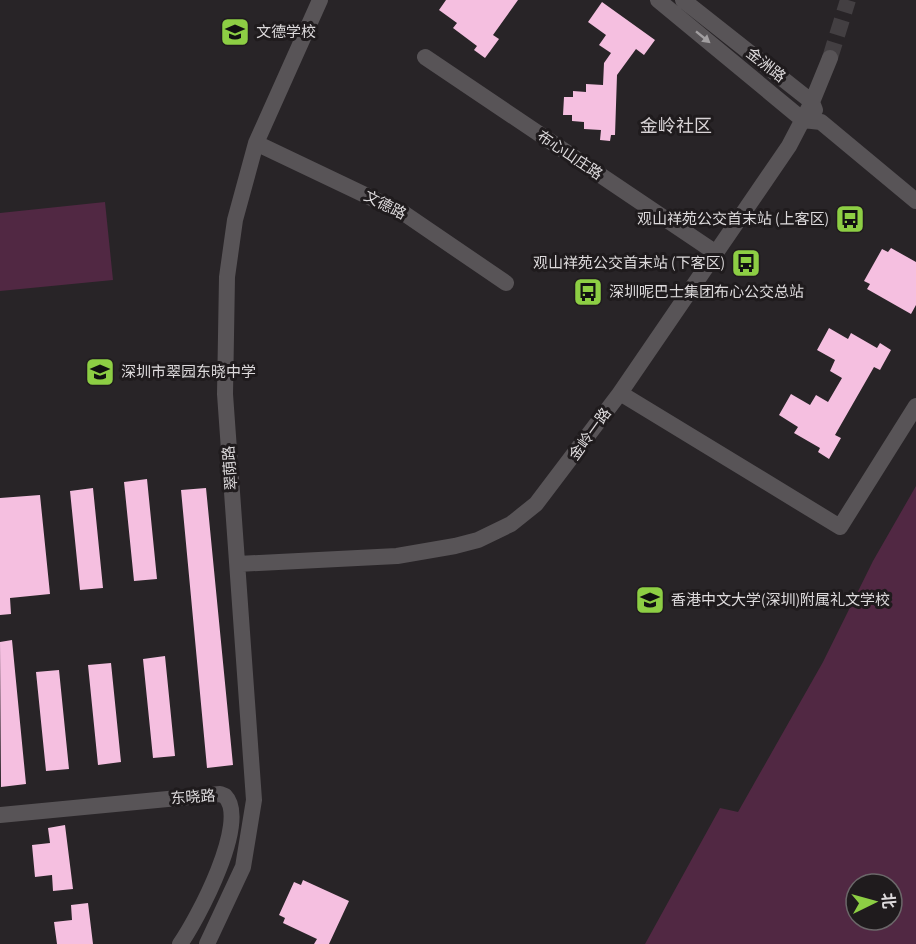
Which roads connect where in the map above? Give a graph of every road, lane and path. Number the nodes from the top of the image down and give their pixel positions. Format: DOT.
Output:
graph roads {
  1 [pos="320,0"];
  2 [pos="658,0"];
  3 [pos="683,0"];
  4 [pos="425,57"];
  5 [pos="830,58"];
  6 [pos="812,102"];
  7 [pos="803,120"];
  8 [pos="821,122"];
  9 [pos="256,143"];
  10 [pos="916,201"];
  11 [pos="716,253"];
  12 [pos="506,283"];
  13 [pos="620,393"];
  14 [pos="916,406"];
  15 [pos="238,564"];
  16 [pos="0,815"];
  17 [pos="180,944"];
  18 [pos="207,944"];
  1 -- 9 [label="street, 翠荫路"];
  2 -- 7 [label="street, 金洲路, one-way"];
  3 -- 6 [label="street, 金洲路"];
  4 -- 11 [label="street, 布心山庄路"];
  5 -- 6 [label="street"];
  6 -- 7 [label="street, 金岭一路"];
  6 -- 8 [label="street"];
  7 -- 8 [label="street"];
  7 -- 11 [label="street, 金岭一路"];
  8 -- 10 [label="street"];
  9 -- 12 [label="street, 文德路"];
  9 -- 15 [label="street, 翠荫路"];
  11 -- 13 [label="street, 金岭一路"];
  13 -- 14 [label="street"];
  13 -- 15 [label="street, 金岭一路"];
  15 -- 18 [label="street, 翠荫路"];
  16 -- 17 [label="street, 东晓路"];
}
